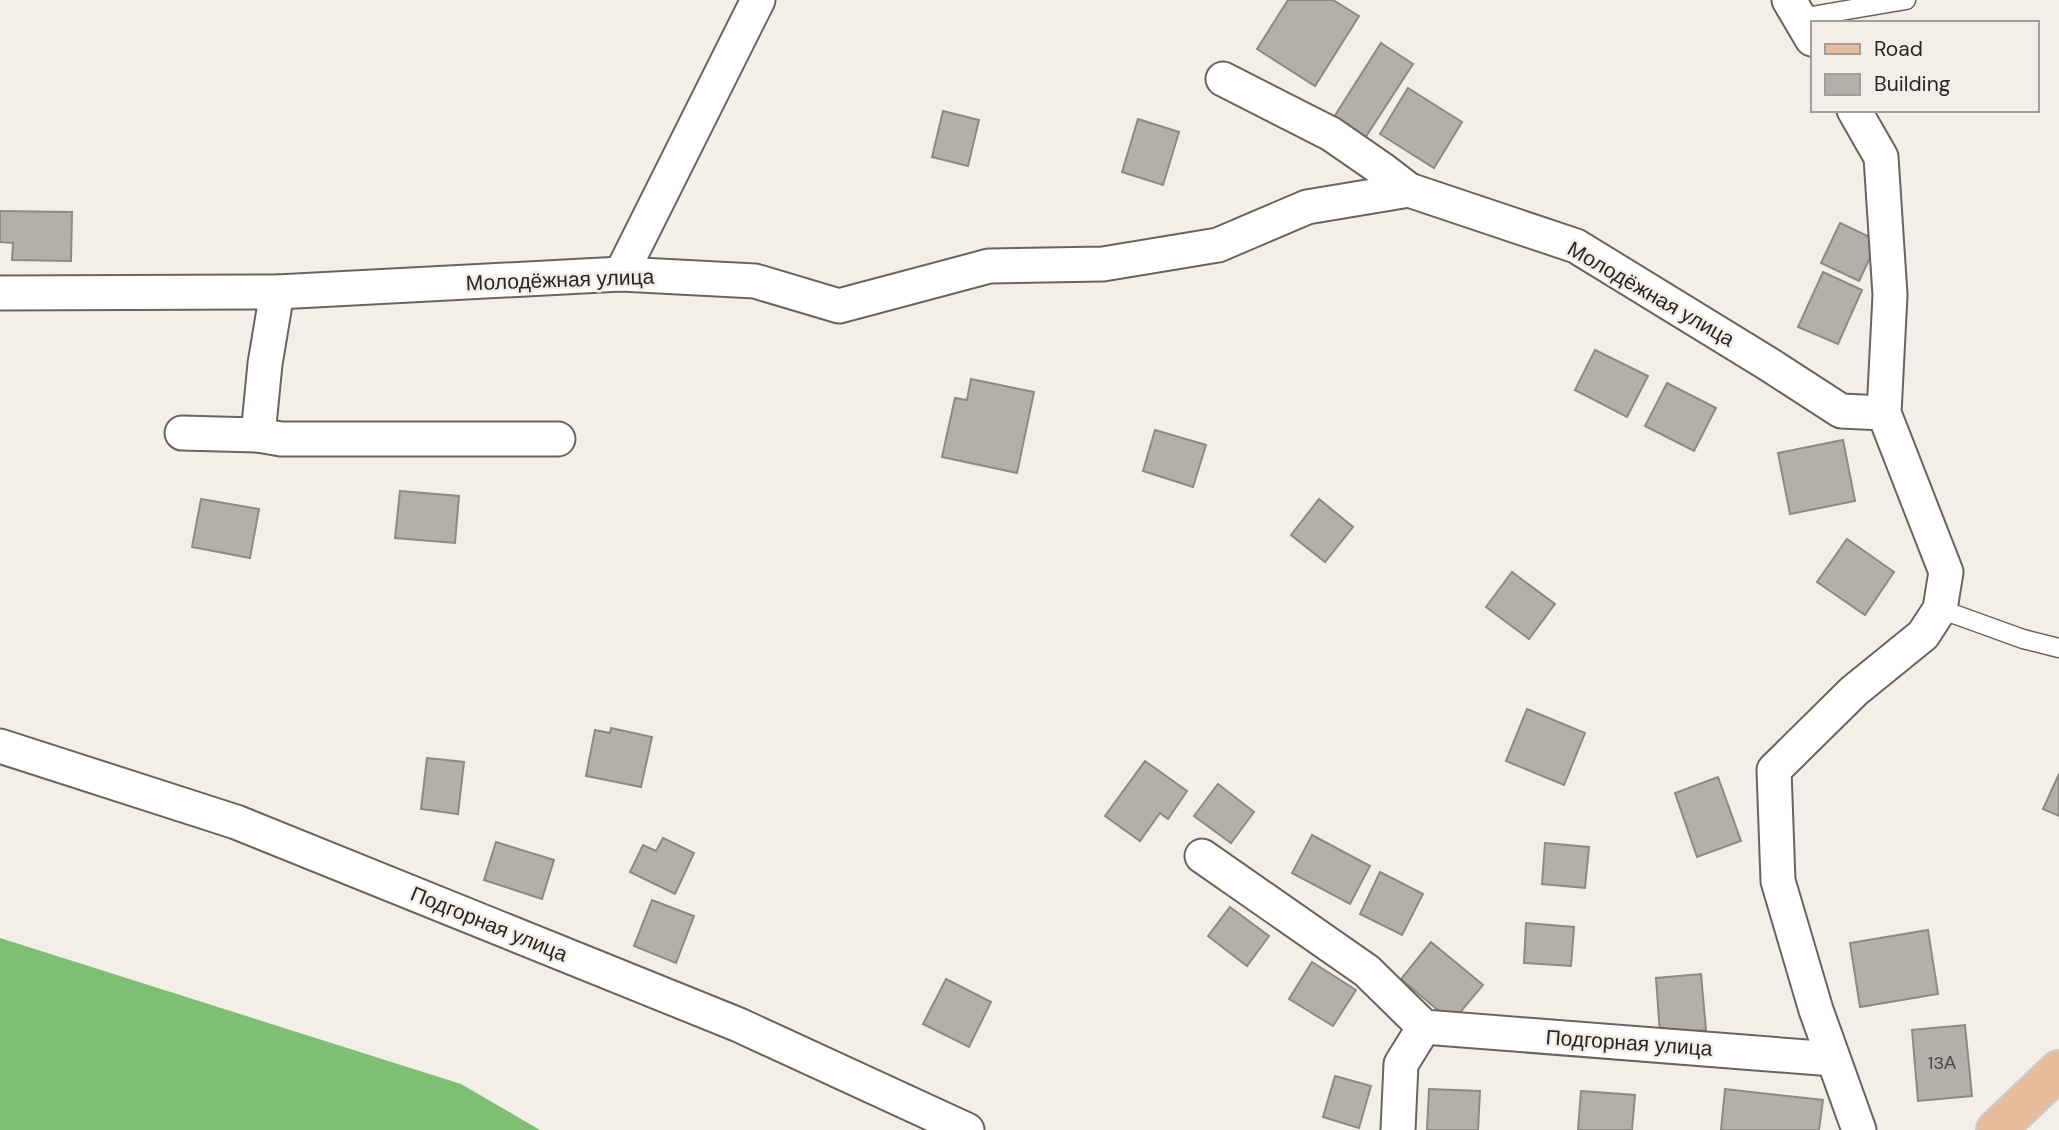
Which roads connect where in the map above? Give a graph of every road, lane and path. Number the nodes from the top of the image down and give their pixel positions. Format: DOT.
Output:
graph roads {
  1 [pos="758,0"];
  2 [pos="1906,0"];
  3 [pos="1801,19"];
  4 [pos="1223,79"];
  5 [pos="1855,112"];
  6 [pos="1409,190"];
  7 [pos="621,274"];
  8 [pos="278,292"];
  9 [pos="0,293"];
  10 [pos="1884,413"];
  11 [pos="181,433"];
  12 [pos="258,435"];
  13 [pos="558,439"];
  14 [pos="1940,608"];
  15 [pos="2059,648"];
  16 [pos="0,746"];
  17 [pos="1202,856"];
  18 [pos="1424,1027"];
  19 [pos="1833,1059"];
  20 [pos="2059,1070"];
  21 [pos="967,1130"];
  22 [pos="1398,1130"];
  23 [pos="1859,1130"];
  24 [pos="1996,1130"];
  1 -- 7 [label="street"];
  2 -- 3 [label="lane"];
  4 -- 6 [label="street"];
  5 -- 10 [label="street"];
  6 -- 7 [label="street, Молодёжная улица"];
  6 -- 10 [label="street, Молодёжная улица"];
  7 -- 8 [label="street, Молодёжная улица"];
  8 -- 9 [label="street, Молодёжная улица"];
  8 -- 12 [label="street"];
  10 -- 14 [label="street"];
  11 -- 12 [label="street"];
  12 -- 13 [label="street"];
  14 -- 15 [label="lane"];
  14 -- 19 [label="street"];
  16 -- 21 [label="street, Подгорная улица"];
  17 -- 18 [label="street"];
  18 -- 19 [label="street, Подгорная улица"];
  18 -- 22 [label="street"];
  19 -- 23 [label="street"];
  20 -- 24 [label="main road"];
}
